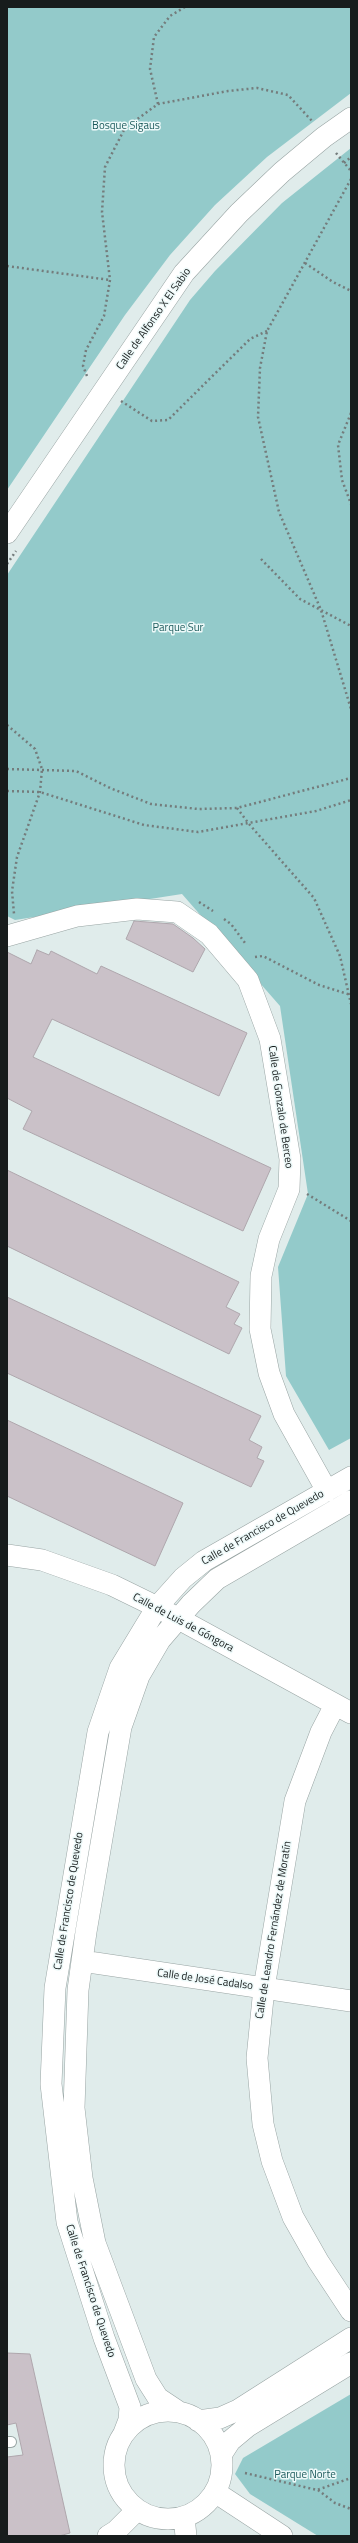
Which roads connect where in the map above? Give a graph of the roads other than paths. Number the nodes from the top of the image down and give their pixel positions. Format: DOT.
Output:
graph roads {
  1 [pos="351,118"];
  2 [pos="14,539"];
  3 [pos="13,935"];
  4 [pos="351,1477"];
  5 [pos="327,1491"];
  6 [pos="351,1500"];
  7 [pos="7,1555"];
  8 [pos="157,1607"];
  9 [pos="177,1620"];
  10 [pos="343,1709"];
  11 [pos="82,1961"];
  12 [pos="264,1988"];
  13 [pos="351,2001"];
  14 [pos="351,2311"];
  15 [pos="351,2338"];
  16 [pos="351,2363"];
  17 [pos="179,2412"];
  18 [pos="198,2421"];
  19 [pos="124,2433"];
  20 [pos="221,2454"];
  21 [pos="215,2492"];
  22 [pos="136,2510"];
  23 [pos="185,2526"];
  24 [pos="108,2536"];
  25 [pos="282,2536"];
  1 -- 2 [label="street, Calle de Alfonso X El Sabio"];
  3 -- 5 [label="street, Calle de Gonzalo de Berceo"];
  4 -- 5 [label="street, Calle de Francisco de Quevedo"];
  5 -- 8 [label="street, Calle de Francisco de Quevedo"];
  6 -- 9 [label="street, Calle de Francisco de Quevedo"];
  7 -- 8 [label="street, Calle de Luis de Góngora"];
  8 -- 9 [label="street, Calle de Luis de Góngora"];
  8 -- 19 [label="street, Calle de Francisco de Quevedo"];
  9 -- 10 [label="street, Calle de Luis de Góngora"];
  9 -- 11 [label="street, Calle de Francisco de Quevedo"];
  10 -- 12 [label="street, Calle de Leandro Fernández de Moratín"];
  11 -- 12 [label="street, Calle de José Cadalso"];
  11 -- 17 [label="street, Calle de Francisco de Quevedo"];
  12 -- 13 [label="street, Calle de José Cadalso"];
  12 -- 14 [label="street, Calle de Leandro Fernández de Moratín"];
  15 -- 18 [label="street"];
  16 -- 20 [label="street"];
  17 -- 18 [label="street"];
  17 -- 19 [label="street"];
  18 -- 20 [label="street"];
  19 -- 22 [label="street"];
  20 -- 21 [label="street"];
  21 -- 23 [label="street"];
  21 -- 25 [label="street"];
  22 -- 23 [label="street"];
  22 -- 24 [label="street"];
}
